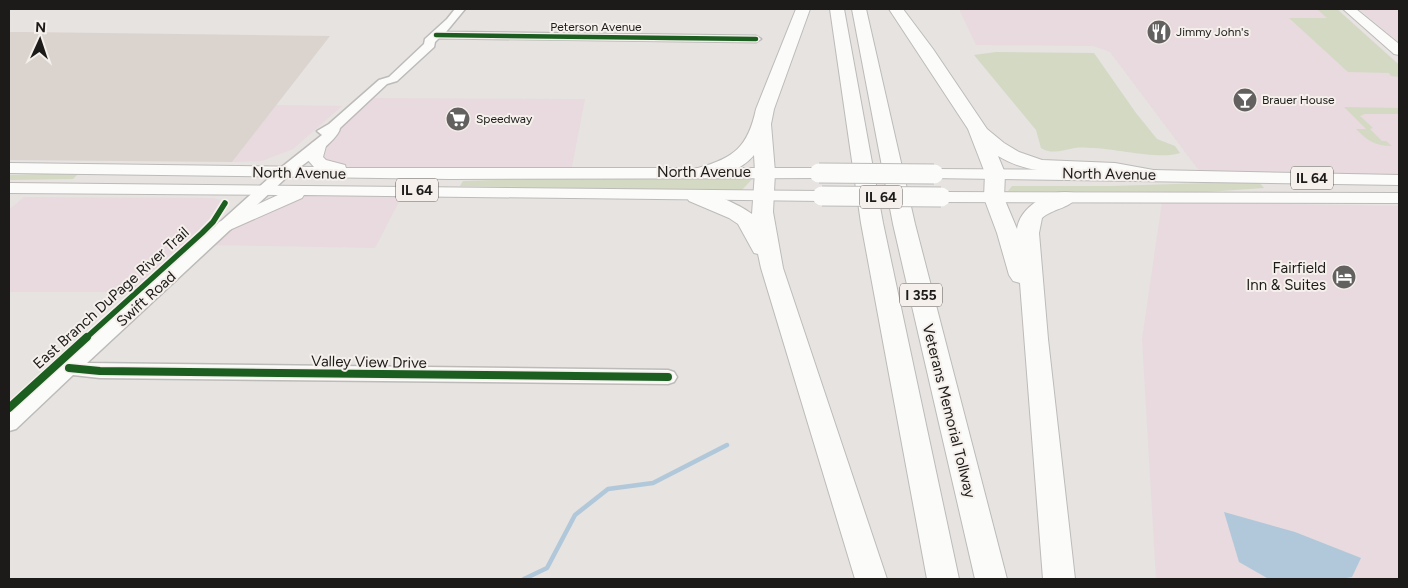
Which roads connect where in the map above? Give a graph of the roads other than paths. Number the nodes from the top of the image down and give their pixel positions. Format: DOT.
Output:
graph roads {
  1 [pos="460,9"];
  2 [pos="803,9"];
  3 [pos="837,9"];
  4 [pos="859,9"];
  5 [pos="896,9"];
  6 [pos="1349,9"];
  7 [pos="433,38"];
  8 [pos="756,39"];
  9 [pos="1399,51"];
  10 [pos="762,124"];
  11 [pos="332,127"];
  12 [pos="977,129"];
  13 [pos="318,146"];
  14 [pos="9,168"];
  15 [pos="705,172"];
  16 [pos="283,173"];
  17 [pos="995,173"];
  18 [pos="378,174"];
  19 [pos="1152,175"];
  20 [pos="1399,180"];
  21 [pos="764,184"];
  22 [pos="9,188"];
  23 [pos="199,189"];
  24 [pos="266,189"];
  25 [pos="320,189"];
  26 [pos="696,196"];
  27 [pos="994,198"];
  28 [pos="1066,198"];
  29 [pos="1399,198"];
  30 [pos="226,226"];
  31 [pos="772,268"];
  32 [pos="1032,310"];
  33 [pos="69,368"];
  34 [pos="668,377"];
  35 [pos="9,423"];
  36 [pos="872,579"];
  37 [pos="943,579"];
  38 [pos="991,579"];
  39 [pos="1059,579"];
  1 -- 7 [label="street, Swift Road"];
  2 -- 10 [label="highway"];
  3 -- 37 [label="highway, I 355"];
  4 -- 38 [label="highway, Veterans Memorial Tollway / I 355"];
  5 -- 12 [label="highway"];
  6 -- 9 [label="main road"];
  7 -- 8 [label="street, Peterson Avenue"];
  7 -- 11 [label="street, Swift Road"];
  10 -- 15 [label="highway"];
  10 -- 21 [label="highway"];
  11 -- 13 [label="street, Swift Road"];
  11 -- 16 [label="street, Swift Road"];
  12 -- 17 [label="highway"];
  12 -- 19 [label="highway"];
  13 -- 16 [label="street, Swift Road"];
  13 -- 18 [label="main road"];
  14 -- 16 [label="main road, North Avenue / IL 64"];
  15 -- 18 [label="main road, North Avenue / IL 64"];
  15 -- 21 [label="main road, North Avenue / IL 64"];
  16 -- 18 [label="main road, North Avenue / IL 64"];
  16 -- 24 [label="street, Swift Road"];
  17 -- 19 [label="main road, North Avenue / IL 64"];
  17 -- 21 [label="main road, North Avenue / IL 64, bridge"];
  17 -- 27 [label="highway"];
  19 -- 20 [label="main road, North Avenue / IL 64"];
  21 -- 26 [label="main road, North Avenue / IL 64"];
  21 -- 27 [label="main road, North Avenue / IL 64, bridge"];
  21 -- 31 [label="highway"];
  22 -- 23 [label="main road, North Avenue / IL 64"];
  23 -- 24 [label="main road, North Avenue / IL 64"];
  23 -- 30 [label="main road"];
  24 -- 25 [label="main road, North Avenue / IL 64"];
  24 -- 30 [label="street, Swift Road"];
  25 -- 26 [label="main road, North Avenue / IL 64"];
  25 -- 30 [label="main road"];
  26 -- 31 [label="highway"];
  27 -- 28 [label="main road, North Avenue / IL 64"];
  27 -- 32 [label="highway"];
  28 -- 29 [label="main road, North Avenue / IL 64"];
  28 -- 32 [label="highway"];
  30 -- 33 [label="street, Swift Road"];
  31 -- 36 [label="highway"];
  32 -- 39 [label="highway"];
  33 -- 34 [label="street, Valley View Drive"];
  33 -- 35 [label="street, Swift Road"];
}
